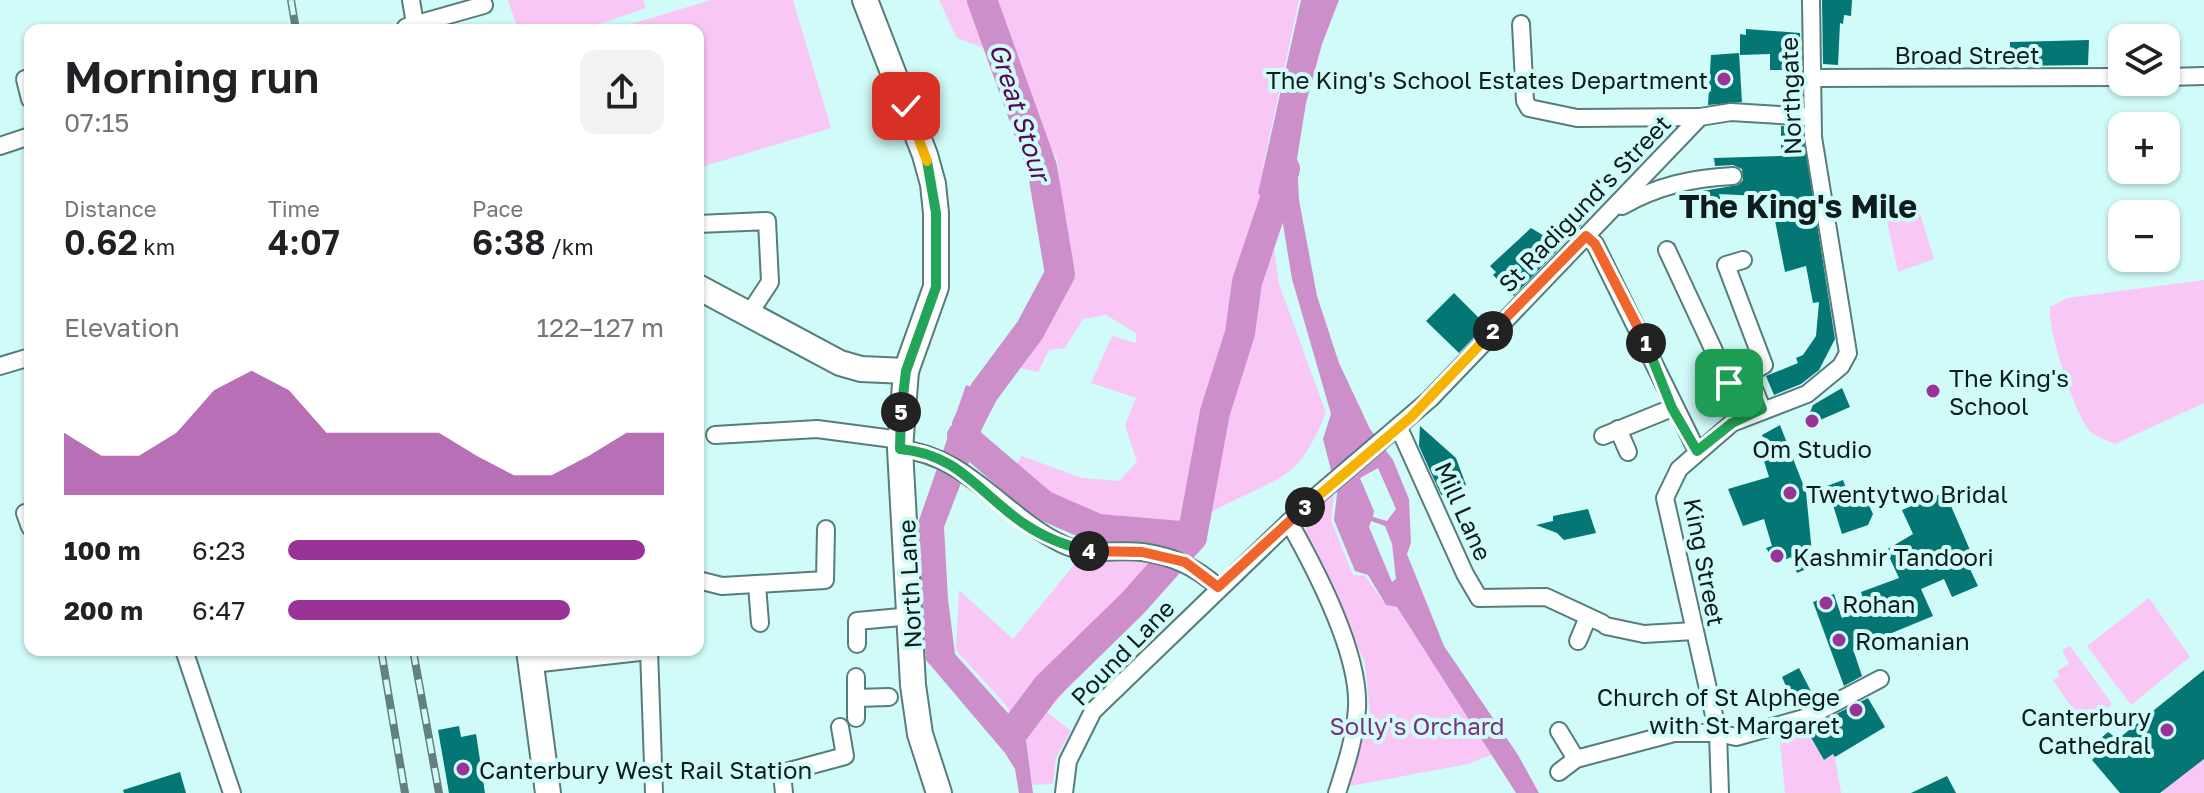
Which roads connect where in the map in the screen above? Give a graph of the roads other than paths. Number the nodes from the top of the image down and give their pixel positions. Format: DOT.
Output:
graph roads {
  1 [pos="865,0"];
  2 [pos="1811,0"];
  3 [pos="484,5"];
  4 [pos="412,19"];
  5 [pos="1521,24"];
  6 [pos="2204,76"];
  7 [pos="2108,77"];
  8 [pos="2180,77"];
  9 [pos="1812,78"];
  10 [pos="1700,117"];
  11 [pos="1812,117"];
  12 [pos="24,138"];
  13 [pos="0,146"];
  14 [pos="1733,176"];
  15 [pos="1606,215"];
  16 [pos="704,224"];
  17 [pos="1586,236"];
  18 [pos="1667,250"];
  19 [pos="1743,260"];
  20 [pos="704,290"];
  21 [pos="749,314"];
  22 [pos="24,359"];
  23 [pos="0,366"];
  24 [pos="906,371"];
  25 [pos="1748,374"];
  26 [pos="1784,401"];
  27 [pos="1672,408"];
  28 [pos="1762,409"];
  29 [pos="715,435"];
  30 [pos="1389,436"];
  31 [pos="901,445"];
  32 [pos="1697,451"];
  33 [pos="1628,452"];
  34 [pos="1289,522"];
  35 [pos="826,529"];
  36 [pos="704,582"];
  37 [pos="757,585"];
  38 [pos="1218,587"];
  39 [pos="912,616"];
  40 [pos="1599,622"];
  41 [pos="760,623"];
  42 [pos="1694,631"];
  43 [pos="1578,641"];
  44 [pos="857,644"];
  45 [pos="186,656"];
  46 [pos="649,656"];
  47 [pos="530,657"];
  48 [pos="856,677"];
  49 [pos="1880,679"];
  50 [pos="903,697"];
  51 [pos="856,698"];
  52 [pos="856,718"];
  53 [pos="840,727"];
  54 [pos="1559,731"];
  55 [pos="1718,733"];
  56 [pos="1576,759"];
  57 [pos="1559,772"];
  58 [pos="232,793"];
  59 [pos="548,793"];
  60 [pos="654,793"];
  61 [pos="784,793"];
  62 [pos="939,793"];
  63 [pos="1064,793"];
  64 [pos="1337,793"];
  65 [pos="1720,793"];
  1 -- 24 [label="main road, North Lane"];
  2 -- 9 [label="street, Northgate"];
  3 -- 4 [label="street"];
  5 -- 10 [label="street"];
  6 -- 8 [label="street"];
  7 -- 9 [label="street, Broad Street"];
  9 -- 11 [label="street, Northgate"];
  10 -- 11 [label="street, St Radigund's Street"];
  10 -- 15 [label="street, St Radigund's Street"];
  11 -- 26 [label="street, Northgate"];
  12 -- 13 [label="street"];
  14 -- 15 [label="street"];
  15 -- 17 [label="street, St Radigund's Street"];
  16 -- 21 [label="street"];
  17 -- 27 [label="street"];
  17 -- 30 [label="street, St Radigund's Street"];
  18 -- 25 [label="street"];
  19 -- 25 [label="street"];
  20 -- 21 [label="main road"];
  21 -- 24 [label="main road"];
  22 -- 23 [label="street"];
  24 -- 31 [label="main road, North Lane"];
  25 -- 28 [label="street"];
  26 -- 28 [label="street, King Street"];
  27 -- 32 [label="street"];
  27 -- 33 [label="street"];
  28 -- 32 [label="street, King Street"];
  29 -- 31 [label="street"];
  30 -- 34 [label="street, Pound Lane"];
  30 -- 40 [label="street, Mill Lane"];
  31 -- 38 [label="street"];
  31 -- 39 [label="main road, North Lane"];
  32 -- 42 [label="street, King Street"];
  34 -- 38 [label="street, Pound Lane"];
  34 -- 64 [label="street"];
  35 -- 37 [label="street"];
  36 -- 37 [label="street"];
  37 -- 41 [label="street"];
  38 -- 63 [label="street, Pound Lane"];
  39 -- 44 [label="street"];
  39 -- 50 [label="main road, North Lane"];
  40 -- 42 [label="street, Mill Lane"];
  40 -- 43 [label="street"];
  42 -- 55 [label="street, King Street"];
  45 -- 58 [label="street"];
  46 -- 60 [label="street"];
  47 -- 59 [label="main road"];
  48 -- 51 [label="street"];
  49 -- 55 [label="street"];
  50 -- 51 [label="street"];
  50 -- 62 [label="main road, North Lane"];
  51 -- 52 [label="street"];
  53 -- 61 [label="street"];
  54 -- 56 [label="street"];
  55 -- 56 [label="street"];
  55 -- 65 [label="street, King Street"];
  56 -- 57 [label="street"];
}
